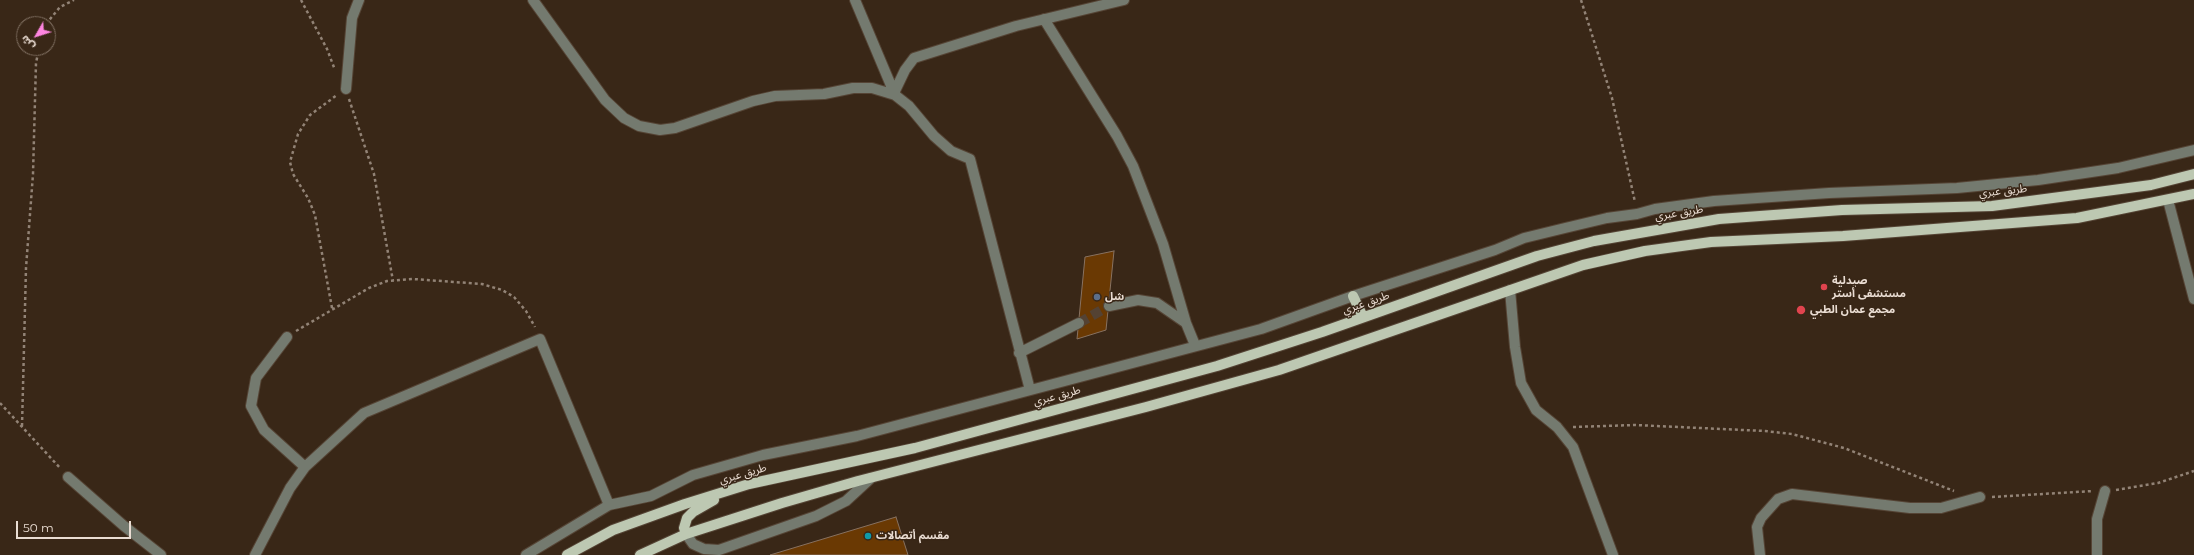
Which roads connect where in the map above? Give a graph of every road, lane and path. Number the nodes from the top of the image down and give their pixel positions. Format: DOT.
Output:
graph roads {
  1 [pos="74,0"];
  2 [pos="301,0"];
  3 [pos="359,0"];
  4 [pos="533,0"];
  5 [pos="855,0"];
  6 [pos="1124,0"];
  7 [pos="1581,0"];
  8 [pos="53,16"];
  9 [pos="1044,19"];
  10 [pos="37,56"];
  11 [pos="346,90"];
  12 [pos="894,94"];
  13 [pos="2194,150"];
  14 [pos="2194,174"];
  15 [pos="2194,194"];
  16 [pos="2168,200"];
  17 [pos="1637,214"];
  18 [pos="393,281"];
  19 [pos="1510,290"];
  20 [pos="1354,296"];
  21 [pos="2194,299"];
  22 [pos="1109,306"];
  23 [pos="332,308"];
  24 [pos="1364,317"];
  25 [pos="1079,323"];
  26 [pos="1186,323"];
  27 [pos="287,337"];
  28 [pos="540,339"];
  29 [pos="1195,345"];
  30 [pos="1019,353"];
  31 [pos="1030,390"];
  32 [pos="0,403"];
  33 [pos="22,426"];
  34 [pos="1557,427"];
  35 [pos="305,467"];
  36 [pos="2194,471"];
  37 [pos="68,477"];
  38 [pos="871,478"];
  39 [pos="749,484"];
  40 [pos="2105,491"];
  41 [pos="1959,492"];
  42 [pos="1980,497"];
  43 [pos="609,505"];
  44 [pos="686,534"];
  45 [pos="161,555"];
  46 [pos="255,555"];
  47 [pos="526,555"];
  48 [pos="567,555"];
  49 [pos="640,555"];
  50 [pos="1613,555"];
  51 [pos="1760,555"];
  52 [pos="2097,555"];
  1 -- 8 [label="path"];
  2 -- 11 [label="path"];
  3 -- 11 [label="street"];
  4 -- 12 [label="street"];
  5 -- 12 [label="street"];
  6 -- 9 [label="street"];
  7 -- 17 [label="path"];
  9 -- 12 [label="street"];
  9 -- 26 [label="street"];
  10 -- 33 [label="path"];
  11 -- 18 [label="path"];
  11 -- 23 [label="path"];
  12 -- 30 [label="street"];
  13 -- 17 [label="street"];
  14 -- 24 [label="main road, طريق عبري"];
  15 -- 16 [label="main road"];
  16 -- 19 [label="main road"];
  16 -- 21 [label="street"];
  17 -- 20 [label="street"];
  18 -- 23 [label="path"];
  18 -- 28 [label="path"];
  19 -- 34 [label="street"];
  19 -- 38 [label="main road"];
  20 -- 24 [label="main road"];
  20 -- 29 [label="street"];
  22 -- 26 [label="street"];
  23 -- 27 [label="path"];
  24 -- 39 [label="main road, طريق عبري"];
  25 -- 30 [label="street"];
  26 -- 29 [label="street"];
  27 -- 35 [label="street"];
  28 -- 35 [label="street"];
  28 -- 43 [label="street"];
  29 -- 31 [label="street"];
  30 -- 31 [label="street"];
  31 -- 43 [label="street"];
  32 -- 33 [label="path"];
  33 -- 37 [label="path"];
  34 -- 41 [label="path"];
  34 -- 50 [label="street"];
  35 -- 46 [label="street"];
  36 -- 40 [label="path"];
  37 -- 45 [label="street"];
  38 -- 44 [label="main road"];
  38 -- 44 [label="street"];
  39 -- 44 [label="main road"];
  39 -- 48 [label="main road, طريق عبري"];
  40 -- 42 [label="path"];
  40 -- 52 [label="street"];
  42 -- 51 [label="street"];
  43 -- 47 [label="street"];
  44 -- 49 [label="main road"];
}
